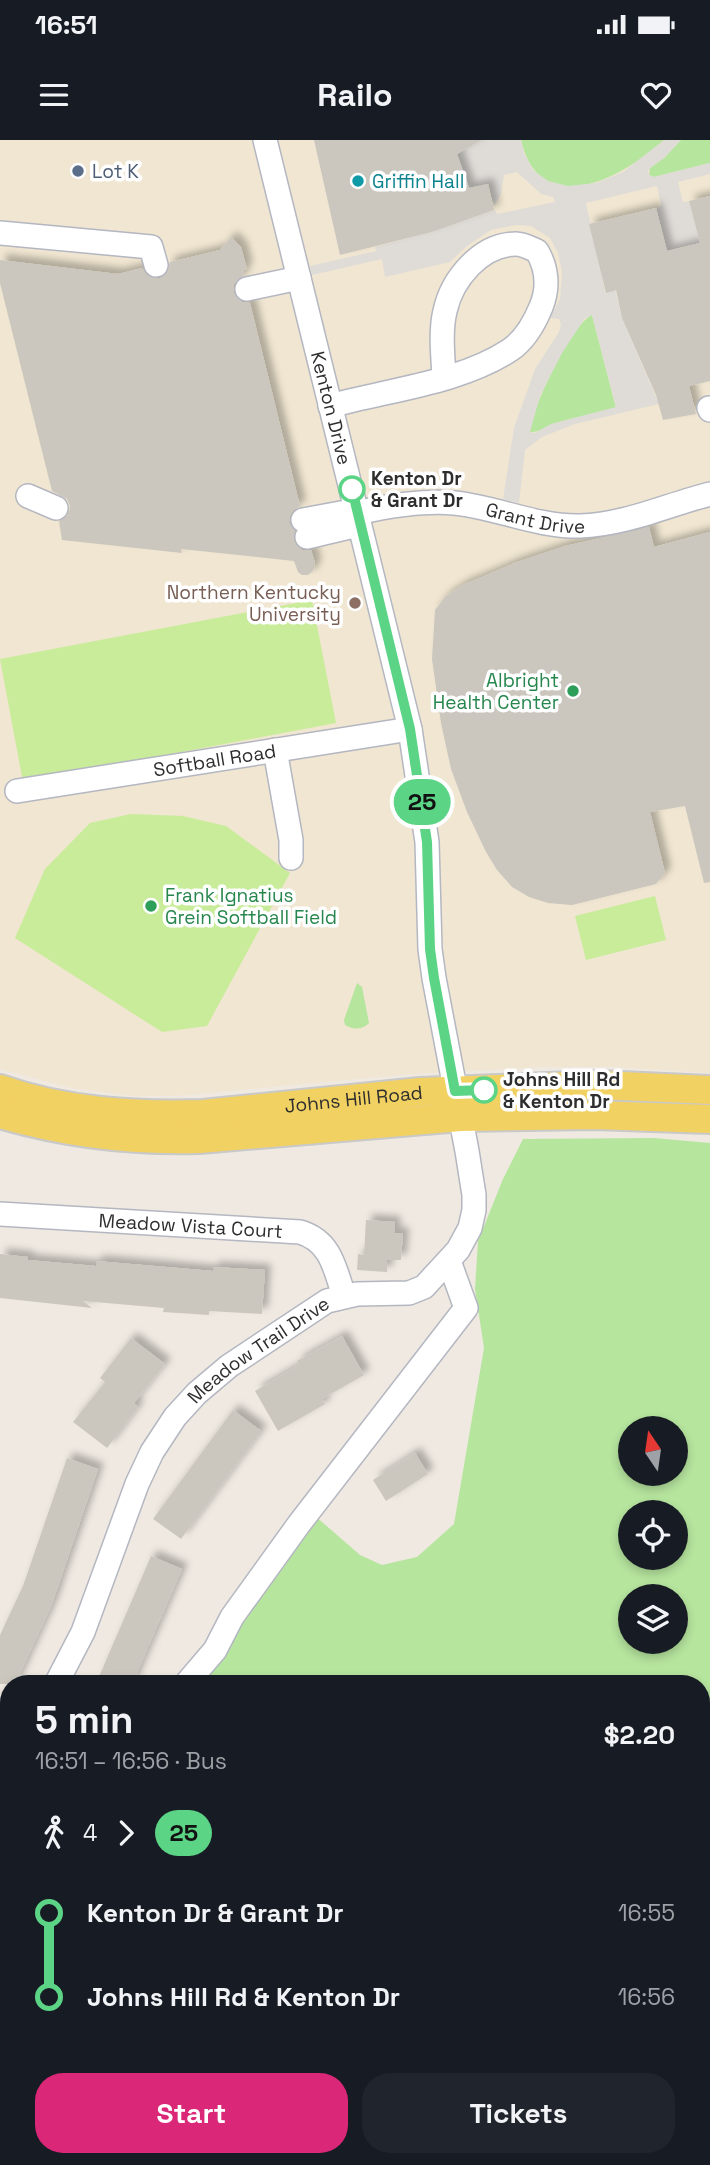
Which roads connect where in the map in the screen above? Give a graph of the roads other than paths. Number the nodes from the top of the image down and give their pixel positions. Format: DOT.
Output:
graph roads {
  1 [pos="265,140"];
  2 [pos="0,233"];
  3 [pos="156,265"];
  4 [pos="297,270"];
  5 [pos="246,282"];
  6 [pos="444,377"];
  7 [pos="330,406"];
  8 [pos="710,494"];
  9 [pos="28,496"];
  10 [pos="56,508"];
  11 [pos="359,515"];
  12 [pos="305,529"];
  13 [pos="410,729"];
  14 [pos="275,750"];
  15 [pos="16,790"];
  16 [pos="291,858"];
  17 [pos="0,1089"];
  18 [pos="710,1090"];
  19 [pos="458,1104"];
  20 [pos="0,1114"];
  21 [pos="710,1118"];
  22 [pos="0,1214"];
  23 [pos="449,1261"];
  24 [pos="344,1296"];
  25 [pos="61,1675"];
  26 [pos="194,1675"];
  1 -- 4 [label="street, Kenton Drive"];
  2 -- 3 [label="street"];
  4 -- 5 [label="street"];
  4 -- 7 [label="street, Kenton Drive"];
  6 -- 6 [label="street"];
  6 -- 7 [label="street"];
  7 -- 11 [label="street, Kenton Drive"];
  8 -- 11 [label="street, Grant Drive"];
  9 -- 10 [label="street"];
  11 -- 12 [label="street, Grant Drive"];
  11 -- 13 [label="street, Kenton Drive"];
  13 -- 14 [label="street, Softball Road"];
  13 -- 19 [label="street, Kenton Drive"];
  14 -- 15 [label="street, Softball Road"];
  14 -- 16 [label="street"];
  17 -- 19 [label="main road, Johns Hill Road"];
  18 -- 19 [label="main road, Johns Hill Road"];
  19 -- 20 [label="main road, Johns Hill Road"];
  19 -- 21 [label="main road, Johns Hill Road"];
  19 -- 23 [label="street, Meadow Trail Drive"];
  22 -- 24 [label="street, Meadow Vista Court"];
  23 -- 24 [label="street, Meadow Trail Drive"];
  23 -- 26 [label="street"];
  24 -- 25 [label="street, Meadow Trail Drive"];
}
